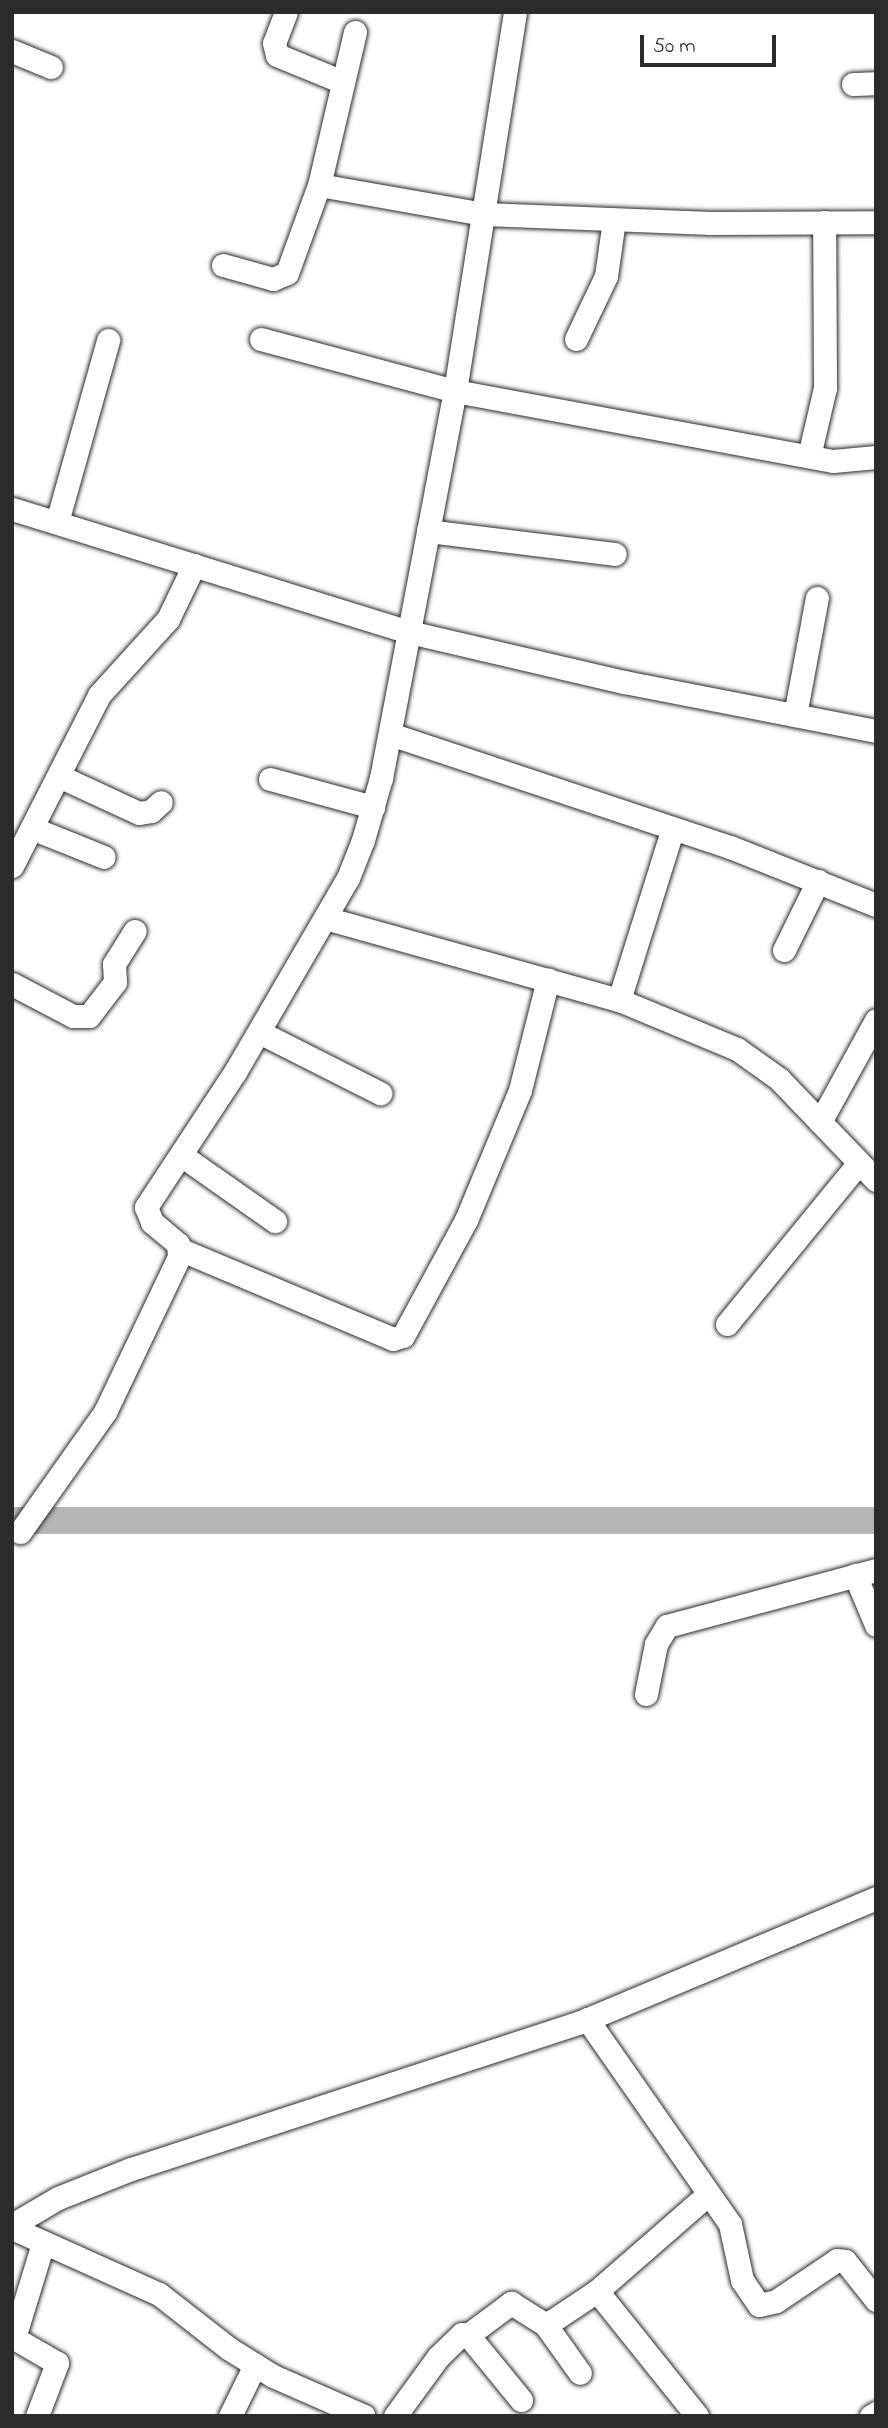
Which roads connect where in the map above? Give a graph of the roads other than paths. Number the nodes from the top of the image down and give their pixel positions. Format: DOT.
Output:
graph roads {
  1 [pos="286,12"];
  2 [pos="515,12"];
  3 [pos="355,32"];
  4 [pos="12,51"];
  5 [pos="51,67"];
  6 [pos="340,81"];
  7 [pos="319,185"];
  8 [pos="485,214"];
  9 [pos="614,220"];
  10 [pos="824,222"];
  11 [pos="876,222"];
  12 [pos="223,265"];
  13 [pos="261,339"];
  14 [pos="576,339"];
  15 [pos="108,340"];
  16 [pos="456,391"];
  17 [pos="808,456"];
  18 [pos="876,457"];
  19 [pos="12,509"];
  20 [pos="57,522"];
  21 [pos="428,531"];
  22 [pos="615,554"];
  23 [pos="194,565"];
  24 [pos="817,598"];
  25 [pos="409,632"];
  26 [pos="795,715"];
  27 [pos="876,731"];
  28 [pos="390,734"];
  29 [pos="61,777"];
  30 [pos="270,779"];
  31 [pos="161,802"];
  32 [pos="373,807"];
  33 [pos="673,828"];
  34 [pos="34,829"];
  35 [pos="104,857"];
  36 [pos="12,866"];
  37 [pos="818,881"];
  38 [pos="876,905"];
  39 [pos="325,918"];
  40 [pos="135,931"];
  41 [pos="784,950"];
  42 [pos="548,979"];
  43 [pos="12,984"];
  44 [pos="619,1000"];
  45 [pos="876,1020"];
  46 [pos="259,1032"];
  47 [pos="380,1093"];
  48 [pos="820,1122"];
  49 [pos="181,1155"];
  50 [pos="859,1163"];
  51 [pos="876,1180"];
  52 [pos="275,1221"];
  53 [pos="179,1250"];
  54 [pos="727,1324"];
  55 [pos="20,1532"];
  56 [pos="865,1573"];
  57 [pos="876,1625"];
  58 [pos="646,1694"];
  59 [pos="876,1898"];
  60 [pos="587,2019"];
  61 [pos="708,2194"];
  62 [pos="12,2226"];
  63 [pos="43,2243"];
  64 [pos="597,2291"];
  65 [pos="876,2300"];
  66 [pos="545,2324"];
  67 [pos="468,2335"];
  68 [pos="254,2365"];
  69 [pos="580,2373"];
  70 [pos="521,2400"];
  71 [pos="348,2413"];
  72 [pos="876,2413"];
  73 [pos="37,2416"];
  74 [pos="230,2416"];
  75 [pos="395,2416"];
  76 [pos="697,2416"];
  77 [pos="872,2416"];
  1 -- 6 [label="street"];
  2 -- 8 [label="street"];
  3 -- 6 [label="street"];
  4 -- 5 [label="street"];
  6 -- 7 [label="street"];
  7 -- 8 [label="street"];
  7 -- 12 [label="street"];
  8 -- 9 [label="street"];
  8 -- 16 [label="street"];
  9 -- 10 [label="street"];
  9 -- 14 [label="street"];
  10 -- 11 [label="street"];
  10 -- 17 [label="street"];
  13 -- 16 [label="street"];
  15 -- 20 [label="street"];
  16 -- 17 [label="street"];
  16 -- 21 [label="street"];
  17 -- 18 [label="street"];
  19 -- 20 [label="street"];
  20 -- 23 [label="street"];
  21 -- 22 [label="street"];
  21 -- 25 [label="street"];
  23 -- 25 [label="street"];
  23 -- 29 [label="street"];
  24 -- 26 [label="street"];
  25 -- 26 [label="street"];
  25 -- 28 [label="street"];
  26 -- 27 [label="street"];
  28 -- 32 [label="street"];
  28 -- 33 [label="street"];
  29 -- 31 [label="street"];
  29 -- 34 [label="street"];
  30 -- 32 [label="street"];
  32 -- 39 [label="street"];
  33 -- 37 [label="street"];
  33 -- 44 [label="street"];
  34 -- 35 [label="street"];
  34 -- 36 [label="street"];
  37 -- 38 [label="street"];
  37 -- 41 [label="street"];
  39 -- 42 [label="street"];
  39 -- 46 [label="street"];
  40 -- 43 [label="street"];
  42 -- 44 [label="street"];
  42 -- 53 [label="street"];
  44 -- 48 [label="street"];
  45 -- 48 [label="street"];
  46 -- 47 [label="street"];
  46 -- 49 [label="street"];
  48 -- 50 [label="street"];
  49 -- 52 [label="street"];
  49 -- 53 [label="street"];
  50 -- 51 [label="street"];
  50 -- 54 [label="street"];
  53 -- 55 [label="street"];
  56 -- 57 [label="street"];
  56 -- 58 [label="street"];
  59 -- 60 [label="street"];
  60 -- 61 [label="street"];
  60 -- 62 [label="street"];
  61 -- 64 [label="street"];
  61 -- 65 [label="street"];
  62 -- 63 [label="street"];
  63 -- 68 [label="street"];
  63 -- 73 [label="street"];
  64 -- 66 [label="street"];
  64 -- 76 [label="street"];
  66 -- 67 [label="street"];
  66 -- 69 [label="street"];
  67 -- 70 [label="street"];
  67 -- 75 [label="street"];
  68 -- 71 [label="street"];
  68 -- 74 [label="street"];
  72 -- 77 [label="street"];
}
